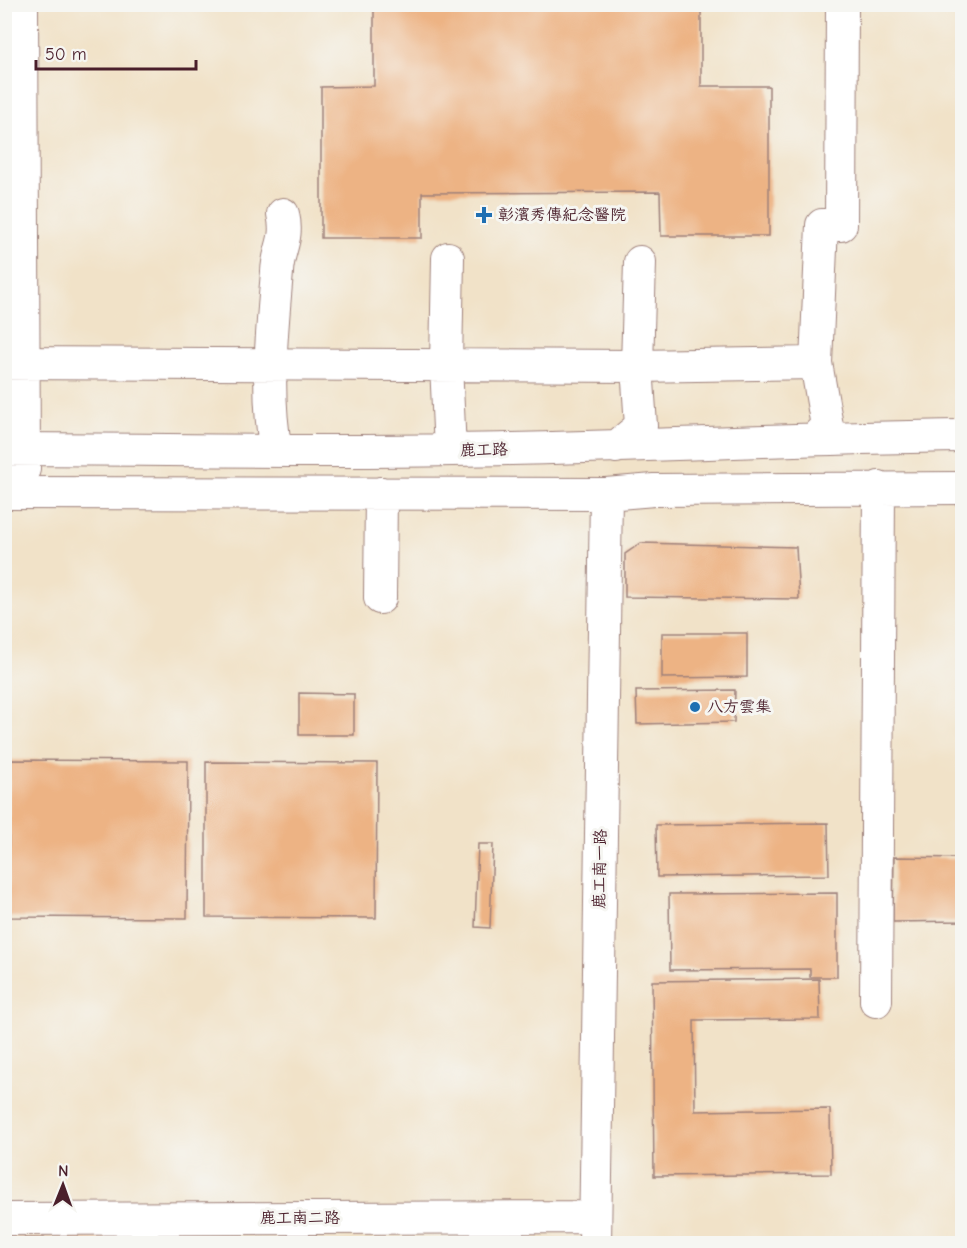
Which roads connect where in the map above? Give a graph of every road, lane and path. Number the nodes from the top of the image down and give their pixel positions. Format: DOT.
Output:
graph roads {
  1 [pos="22,4"];
  2 [pos="842,4"];
  3 [pos="13,50"];
  4 [pos="283,214"];
  5 [pos="448,258"];
  6 [pos="639,262"];
  7 [pos="14,363"];
  8 [pos="816,363"];
  9 [pos="269,364"];
  10 [pos="446,365"];
  11 [pos="637,366"];
  12 [pos="963,436"];
  13 [pos="815,438"];
  14 [pos="616,447"];
  15 [pos="15,449"];
  16 [pos="450,450"];
  17 [pos="276,451"];
  18 [pos="879,487"];
  19 [pos="963,488"];
  20 [pos="14,493"];
  21 [pos="381,493"];
  22 [pos="606,494"];
  23 [pos="380,598"];
  24 [pos="876,1001"];
  25 [pos="4,1220"];
  26 [pos="595,1230"];
  1 -- 3 [label="street"];
  2 -- 8 [label="street"];
  3 -- 7 [label="street"];
  4 -- 9 [label="street"];
  5 -- 10 [label="street"];
  6 -- 11 [label="street"];
  7 -- 9 [label="street"];
  7 -- 15 [label="street"];
  8 -- 11 [label="street"];
  8 -- 13 [label="street"];
  9 -- 10 [label="street"];
  9 -- 17 [label="street"];
  10 -- 11 [label="street"];
  10 -- 16 [label="street"];
  11 -- 14 [label="street"];
  12 -- 13 [label="street, 鹿工路"];
  13 -- 14 [label="street, 鹿工路"];
  14 -- 16 [label="street, 鹿工路"];
  15 -- 17 [label="street, 鹿工路"];
  15 -- 20 [label="street"];
  16 -- 17 [label="street, 鹿工路"];
  18 -- 19 [label="street"];
  18 -- 22 [label="street"];
  18 -- 24 [label="street"];
  20 -- 21 [label="street"];
  21 -- 22 [label="street"];
  21 -- 23 [label="street"];
  22 -- 26 [label="street, 鹿工南一路"];
  25 -- 26 [label="street, 鹿工南二路"];
}
